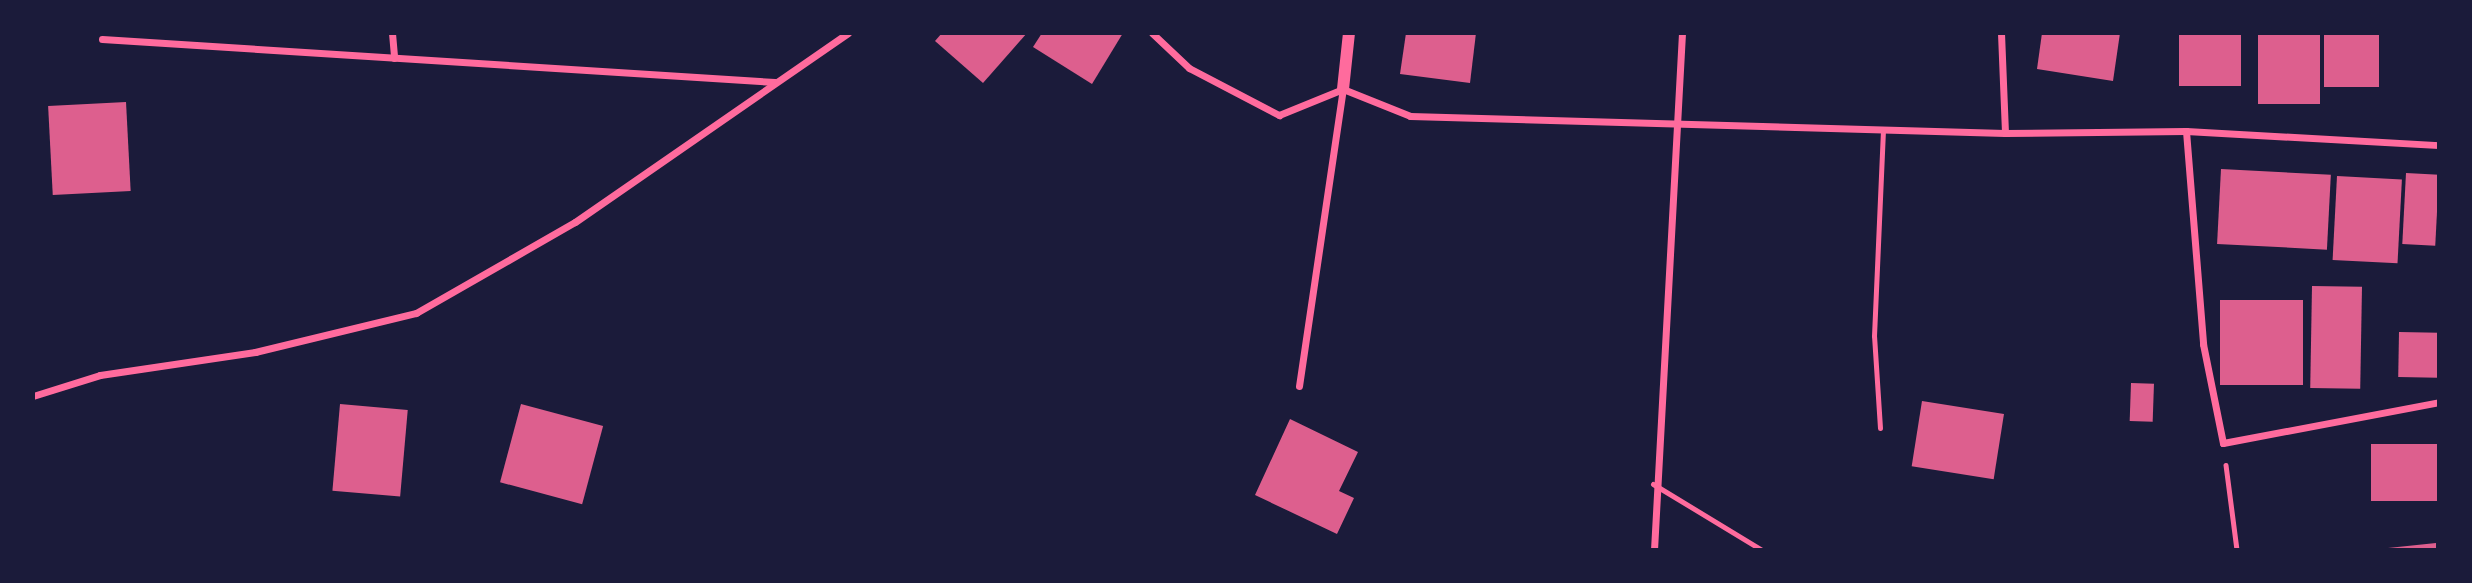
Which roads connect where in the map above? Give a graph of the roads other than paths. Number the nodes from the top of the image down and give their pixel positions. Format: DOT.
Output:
graph roads {
  1 [pos="392,33"];
  2 [pos="848,33"];
  3 [pos="1152,33"];
  4 [pos="1349,33"];
  5 [pos="1682,33"];
  6 [pos="2001,33"];
  7 [pos="102,39"];
  8 [pos="394,58"];
  9 [pos="777,82"];
  10 [pos="1343,89"];
  11 [pos="1676,125"];
  12 [pos="1883,130"];
  13 [pos="2186,131"];
  14 [pos="2005,133"];
  15 [pos="2439,145"];
  16 [pos="1298,386"];
  17 [pos="33,396"];
  18 [pos="2439,402"];
  19 [pos="1880,428"];
  20 [pos="1653,484"];
  21 [pos="1654,550"];
  22 [pos="1762,550"];
  1 -- 8 [label="street"];
  2 -- 9 [label="street"];
  3 -- 10 [label="street"];
  4 -- 10 [label="street"];
  5 -- 11 [label="street"];
  6 -- 14 [label="street"];
  7 -- 8 [label="street"];
  8 -- 9 [label="street"];
  9 -- 17 [label="street"];
  10 -- 11 [label="street"];
  10 -- 16 [label="street"];
  11 -- 12 [label="street"];
  11 -- 20 [label="street"];
  12 -- 14 [label="street"];
  12 -- 19 [label="lane"];
  13 -- 14 [label="street"];
  13 -- 15 [label="street"];
  13 -- 18 [label="street"];
  20 -- 21 [label="street"];
  20 -- 22 [label="lane"];
}
